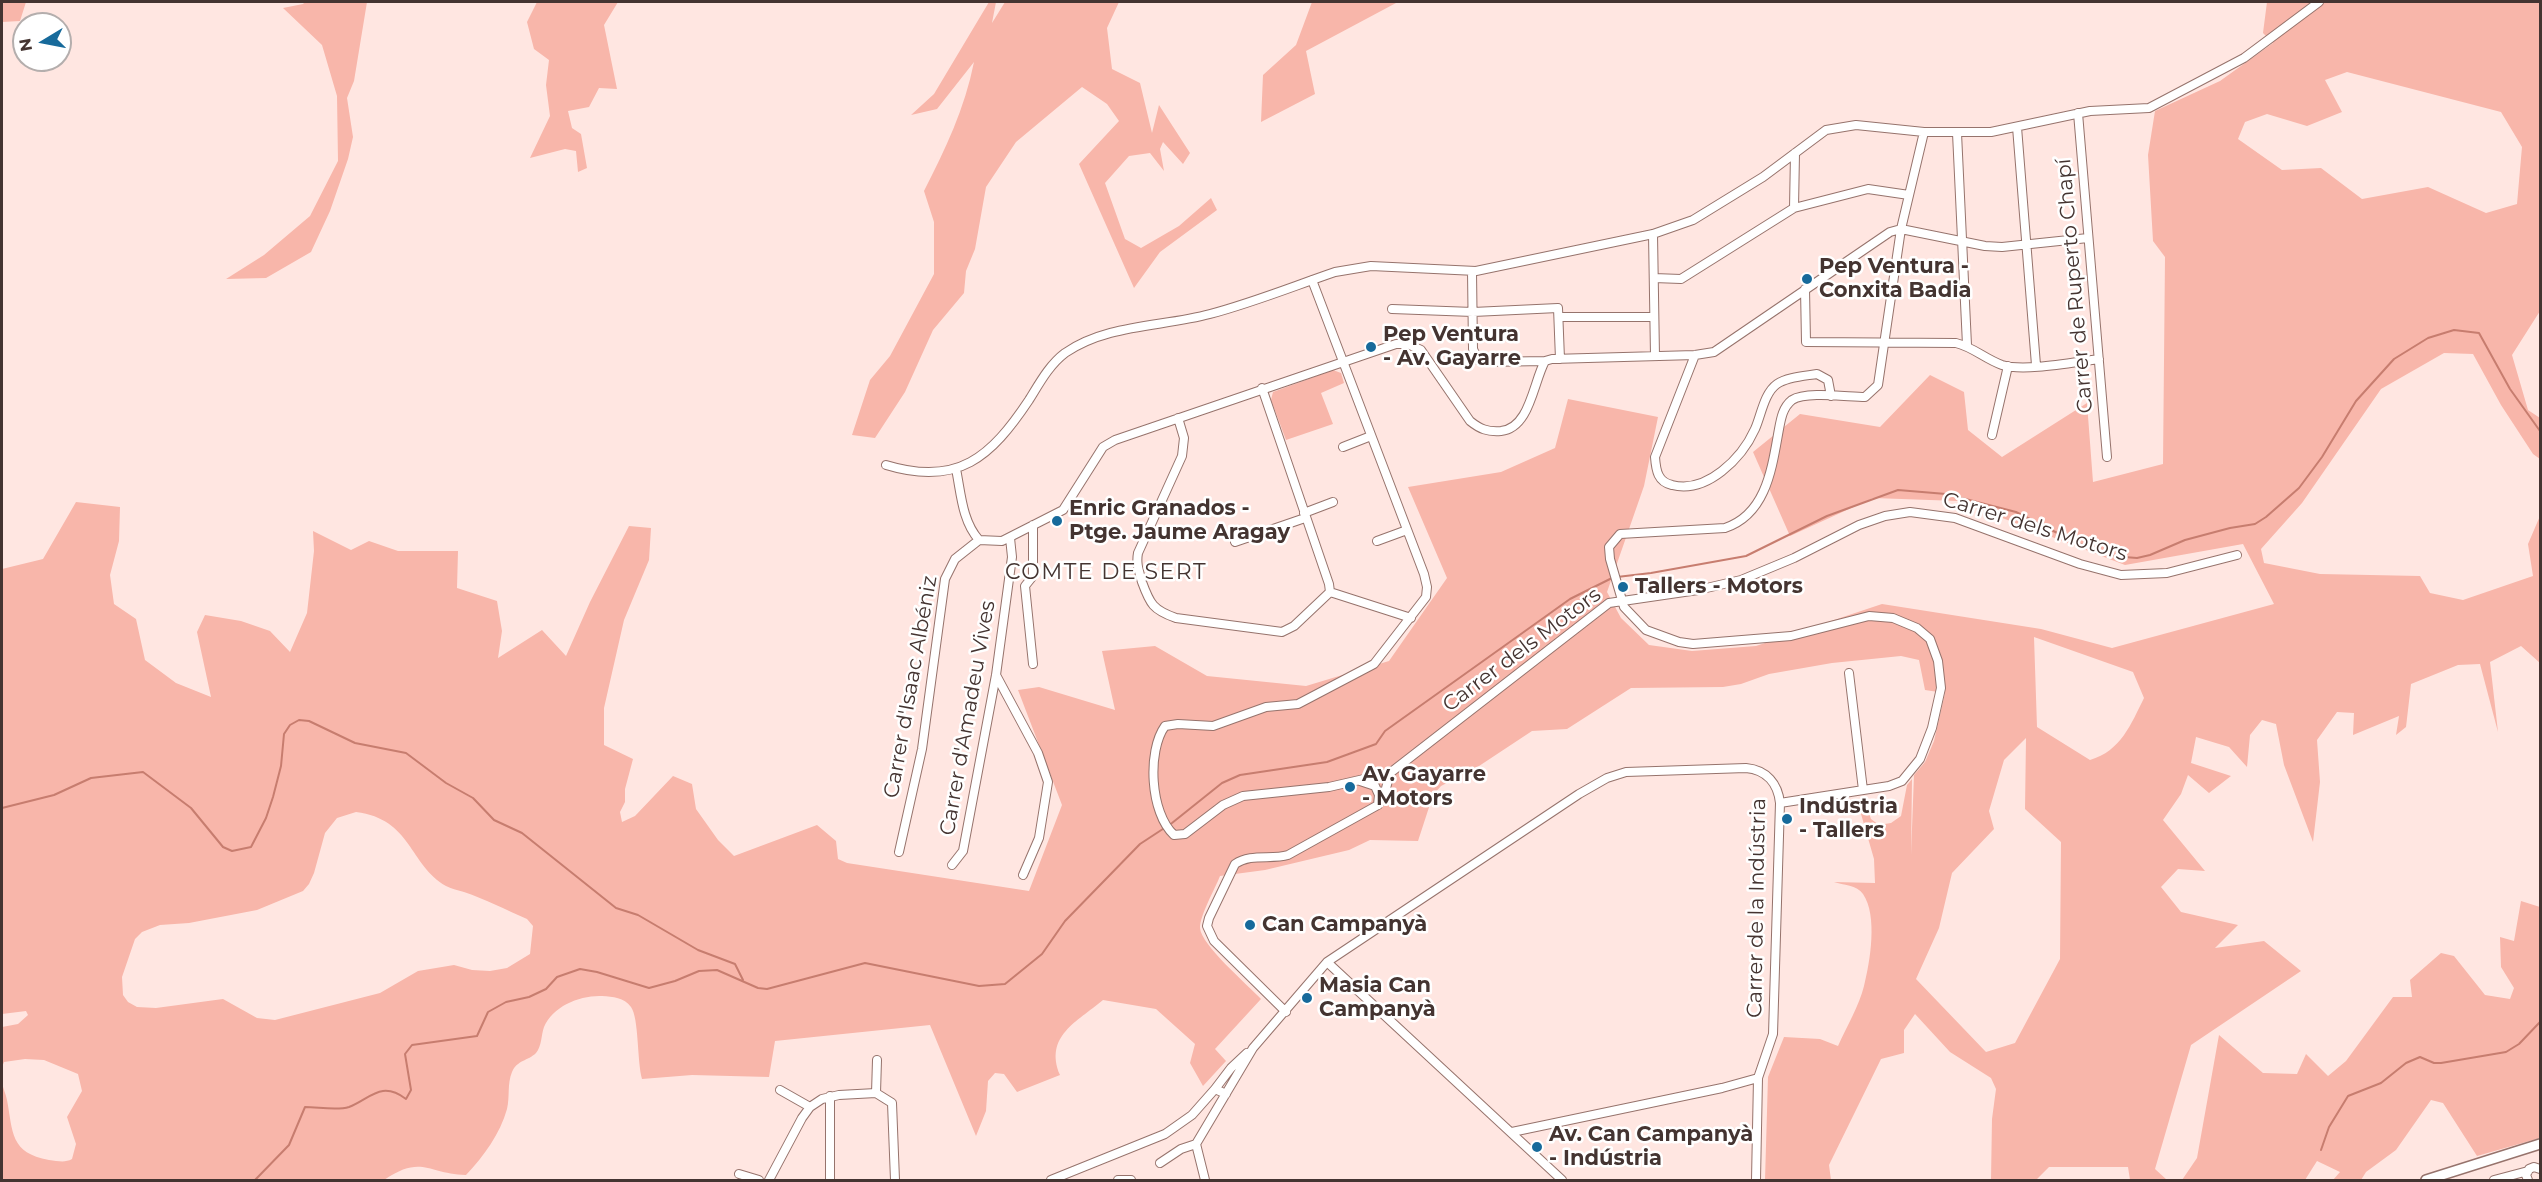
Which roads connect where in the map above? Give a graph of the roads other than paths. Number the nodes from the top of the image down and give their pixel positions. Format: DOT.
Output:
graph roads {
  1 [pos="2319,2"];
  2 [pos="2078,113"];
  3 [pos="2017,127"];
  4 [pos="1924,132"];
  5 [pos="1957,133"];
  6 [pos="1795,153"];
  7 [pos="1909,195"];
  8 [pos="1794,208"];
  9 [pos="1901,229"];
  10 [pos="1653,234"];
  11 [pos="2088,238"];
  12 [pos="1961,240"];
  13 [pos="2026,246"];
  14 [pos="1472,272"];
  15 [pos="1654,278"];
  16 [pos="1312,280"];
  17 [pos="1805,289"];
  18 [pos="1392,309"];
  19 [pos="1473,312"];
  20 [pos="1559,317"];
  21 [pos="1653,317"];
  22 [pos="1883,343"];
  23 [pos="1967,345"];
  24 [pos="1695,355"];
  25 [pos="1654,356"];
  26 [pos="1560,359"];
  27 [pos="2099,359"];
  28 [pos="1545,361"];
  29 [pos="1343,362"];
  30 [pos="2036,365"];
  31 [pos="2008,366"];
  32 [pos="1262,388"];
  33 [pos="1831,396"];
  34 [pos="1178,418"];
  35 [pos="1992,435"];
  36 [pos="1371,436"];
  37 [pos="1343,447"];
  38 [pos="2108,457"];
  39 [pos="886,465"];
  40 [pos="956,469"];
  41 [pos="1333,502"];
  42 [pos="1304,515"];
  43 [pos="1033,525"];
  44 [pos="1407,530"];
  45 [pos="1010,538"];
  46 [pos="979,540"];
  47 [pos="1377,541"];
  48 [pos="1235,542"];
  49 [pos="2237,555"];
  50 [pos="1330,592"];
  51 [pos="1623,601"];
  52 [pos="1411,618"];
  53 [pos="1034,664"];
  54 [pos="1849,673"];
  55 [pos="996,675"];
  56 [pos="1390,773"];
  57 [pos="1358,780"];
  58 [pos="1863,790"];
  59 [pos="1780,804"];
  60 [pos="1378,805"];
  61 [pos="899,852"];
  62 [pos="952,865"];
  63 [pos="1023,876"];
  64 [pos="1327,962"];
  65 [pos="1286,1012"];
  66 [pos="1253,1048"];
  67 [pos="877,1060"];
  68 [pos="1758,1078"];
  69 [pos="1215,1089"];
  70 [pos="780,1090"];
  71 [pos="876,1093"];
  72 [pos="1226,1094"];
  73 [pos="830,1096"];
  74 [pos="810,1107"];
  75 [pos="1512,1132"];
  76 [pos="1196,1144"];
  77 [pos="2541,1144"];
  78 [pos="1160,1163"];
  79 [pos="2541,1169"];
  80 [pos="739,1174"];
  81 [pos="2528,1177"];
  82 [pos="759,1180"];
  83 [pos="769,1180"];
  84 [pos="830,1180"];
  85 [pos="895,1180"];
  86 [pos="1051,1180"];
  87 [pos="1118,1180"];
  88 [pos="1131,1180"];
  89 [pos="1205,1180"];
  90 [pos="1562,1180"];
  91 [pos="1756,1180"];
  92 [pos="2426,1180"];
  93 [pos="2494,1180"];
  1 -- 2 [label="street"];
  2 -- 3 [label="street"];
  2 -- 11 [label="street, Carrer de Ruperto Chapí"];
  3 -- 5 [label="street"];
  3 -- 13 [label="street"];
  4 -- 5 [label="street"];
  4 -- 6 [label="street"];
  4 -- 7 [label="street"];
  5 -- 12 [label="street"];
  6 -- 8 [label="street"];
  6 -- 10 [label="street"];
  7 -- 8 [label="street"];
  7 -- 9 [label="street"];
  8 -- 15 [label="street"];
  9 -- 12 [label="street"];
  9 -- 17 [label="street"];
  9 -- 22 [label="street"];
  10 -- 14 [label="street"];
  10 -- 15 [label="street"];
  11 -- 13 [label="street"];
  11 -- 27 [label="street, Carrer de Ruperto Chapí"];
  12 -- 13 [label="street"];
  12 -- 23 [label="street"];
  13 -- 30 [label="street"];
  14 -- 16 [label="street"];
  14 -- 19 [label="street"];
  15 -- 21 [label="street"];
  16 -- 29 [label="street"];
  16 -- 40 [label="street"];
  17 -- 22 [label="street"];
  17 -- 24 [label="street"];
  18 -- 19 [label="street"];
  19 -- 20 [label="street"];
  19 -- 28 [label="street"];
  20 -- 21 [label="street"];
  20 -- 26 [label="street"];
  21 -- 25 [label="street"];
  22 -- 23 [label="street"];
  22 -- 33 [label="street"];
  23 -- 31 [label="street"];
  24 -- 25 [label="street"];
  24 -- 33 [label="street"];
  25 -- 26 [label="street"];
  26 -- 28 [label="street"];
  27 -- 30 [label="street"];
  27 -- 38 [label="street, Carrer de Ruperto Chapí"];
  28 -- 29 [label="street"];
  29 -- 32 [label="street"];
  29 -- 36 [label="street"];
  30 -- 31 [label="street"];
  31 -- 35 [label="street"];
  32 -- 34 [label="street"];
  32 -- 42 [label="street"];
  33 -- 51 [label="street"];
  34 -- 43 [label="street"];
  34 -- 50 [label="street"];
  36 -- 37 [label="street"];
  36 -- 44 [label="street"];
  39 -- 40 [label="street"];
  40 -- 46 [label="street"];
  41 -- 42 [label="street"];
  42 -- 48 [label="street"];
  42 -- 50 [label="street"];
  43 -- 45 [label="street"];
  43 -- 53 [label="street"];
  44 -- 47 [label="street"];
  44 -- 52 [label="street"];
  45 -- 46 [label="street"];
  45 -- 55 [label="street, Carrer d'Amadeu Vives"];
  46 -- 61 [label="street, Carrer d'Isaac Albéniz"];
  49 -- 51 [label="street, Carrer dels Motors"];
  50 -- 52 [label="street"];
  51 -- 56 [label="street, Carrer dels Motors"];
  51 -- 58 [label="street"];
  52 -- 57 [label="street"];
  54 -- 58 [label="street"];
  55 -- 62 [label="street, Carrer d'Amadeu Vives"];
  55 -- 63 [label="street"];
  56 -- 57 [label="street"];
  56 -- 60 [label="street"];
  57 -- 60 [label="street"];
  58 -- 59 [label="street"];
  59 -- 64 [label="street, Carrer de la Indústria"];
  59 -- 68 [label="street, Carrer de la Indústria"];
  60 -- 65 [label="street"];
  64 -- 65 [label="street, Carrer de la Indústria"];
  64 -- 75 [label="street"];
  65 -- 66 [label="street, Carrer de la Indústria"];
  66 -- 69 [label="street, Carrer de la Indústria"];
  66 -- 72 [label="street, Carrer de la Indústria"];
  67 -- 71 [label="street"];
  68 -- 75 [label="street"];
  68 -- 91 [label="street, Carrer de la Indústria"];
  69 -- 72 [label="street"];
  69 -- 86 [label="street, Carrer de la Indústria"];
  70 -- 74 [label="street"];
  71 -- 73 [label="street"];
  71 -- 85 [label="street"];
  72 -- 76 [label="street, Carrer de la Indústria"];
  73 -- 74 [label="street"];
  73 -- 84 [label="street"];
  74 -- 83 [label="street"];
  75 -- 90 [label="street"];
  76 -- 78 [label="street"];
  76 -- 89 [label="street"];
  77 -- 92 [label="street"];
  79 -- 81 [label="street"];
  80 -- 82 [label="street"];
  81 -- 93 [label="street"];
  87 -- 88 [label="street"];
}
